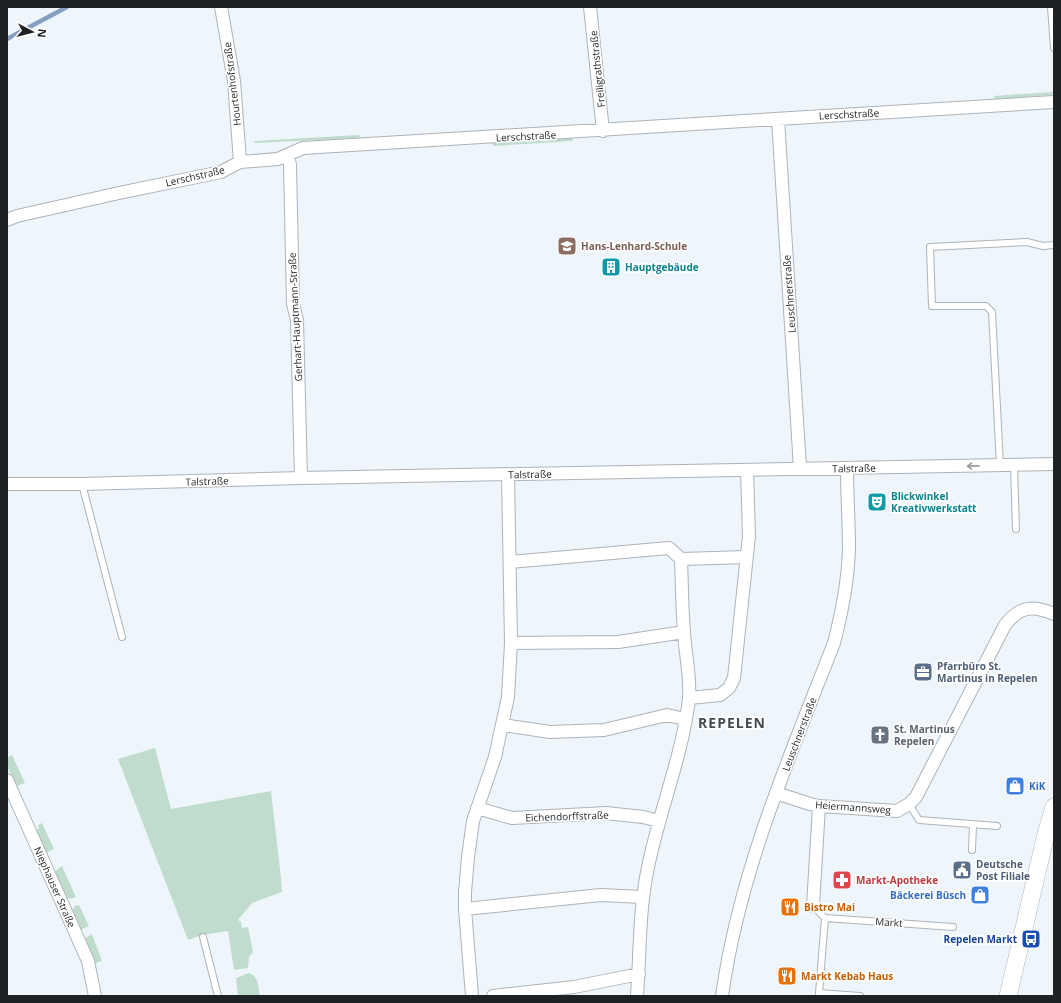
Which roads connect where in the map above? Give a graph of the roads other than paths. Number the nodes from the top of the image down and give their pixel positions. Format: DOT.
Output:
graph roads {
  1 [pos="221,7"];
  2 [pos="590,7"];
  3 [pos="1051,7"];
  4 [pos="1054,48"];
  5 [pos="1054,102"];
  6 [pos="778,119"];
  7 [pos="603,131"];
  8 [pos="288,155"];
  9 [pos="240,162"];
  10 [pos="7,220"];
  11 [pos="1054,245"];
  12 [pos="1054,464"];
  13 [pos="1000,465"];
  14 [pos="1014,465"];
  15 [pos="800,468"];
  16 [pos="847,468"];
  17 [pos="747,470"];
  18 [pos="508,474"];
  19 [pos="300,478"];
  20 [pos="7,484"];
  21 [pos="82,484"];
  22 [pos="1016,529"];
  23 [pos="747,557"];
  24 [pos="681,560"];
  25 [pos="510,562"];
  26 [pos="1054,614"];
  27 [pos="684,632"];
  28 [pos="122,637"];
  29 [pos="511,643"];
  30 [pos="689,698"];
  31 [pos="685,719"];
  32 [pos="503,725"];
  33 [pos="7,780"];
  34 [pos="776,793"];
  35 [pos="909,804"];
  36 [pos="819,806"];
  37 [pos="1054,807"];
  38 [pos="477,808"];
  39 [pos="659,821"];
  40 [pos="973,824"];
  41 [pos="997,826"];
  42 [pos="972,850"];
  43 [pos="643,897"];
  44 [pos="813,906"];
  45 [pos="465,910"];
  46 [pos="825,918"];
  47 [pos="953,927"];
  48 [pos="203,937"];
  49 [pos="639,974"];
  50 [pos="95,996"];
  51 [pos="218,996"];
  52 [pos="472,996"];
  53 [pos="493,996"];
  54 [pos="637,996"];
  55 [pos="722,996"];
  56 [pos="845,996"];
  57 [pos="860,996"];
  58 [pos="1008,996"];
  1 -- 9 [label="street, Hourtenhofstraße"];
  2 -- 7 [label="street, Freiligrathstraße"];
  3 -- 4 [label="lane"];
  5 -- 6 [label="street, Lerschstraße"];
  6 -- 7 [label="street, Lerschstraße"];
  6 -- 15 [label="street, Leuschnerstraße"];
  7 -- 8 [label="street, Lerschstraße"];
  8 -- 9 [label="street, Lerschstraße"];
  8 -- 19 [label="street, Gerhart-Hauptmann-Straße"];
  9 -- 10 [label="street, Lerschstraße"];
  11 -- 13 [label="lane"];
  12 -- 14 [label="street, Talstraße"];
  13 -- 14 [label="street, Talstraße"];
  13 -- 16 [label="street, Talstraße, one-way"];
  14 -- 22 [label="lane"];
  15 -- 16 [label="street, Talstraße"];
  15 -- 17 [label="street, Talstraße"];
  16 -- 34 [label="street, Leuschnerstraße"];
  17 -- 18 [label="street, Talstraße"];
  17 -- 23 [label="street"];
  18 -- 19 [label="street, Talstraße"];
  18 -- 25 [label="street"];
  19 -- 21 [label="street, Talstraße"];
  20 -- 21 [label="street, Talstraße"];
  21 -- 28 [label="lane"];
  23 -- 24 [label="street"];
  23 -- 30 [label="street"];
  24 -- 25 [label="street"];
  24 -- 27 [label="street"];
  25 -- 29 [label="street"];
  26 -- 35 [label="street"];
  27 -- 29 [label="street"];
  27 -- 30 [label="street"];
  29 -- 32 [label="street"];
  30 -- 31 [label="street"];
  31 -- 32 [label="street"];
  31 -- 39 [label="street"];
  32 -- 38 [label="street"];
  33 -- 50 [label="street, Niephauser Straße"];
  34 -- 36 [label="street, Heiermannsweg"];
  34 -- 55 [label="street, Leuschnerstraße"];
  35 -- 36 [label="street, Heiermannsweg"];
  35 -- 40 [label="lane"];
  36 -- 44 [label="street"];
  37 -- 58 [label="street"];
  38 -- 39 [label="street, Eichendorffstraße"];
  38 -- 45 [label="street"];
  39 -- 43 [label="street"];
  40 -- 41 [label="lane"];
  40 -- 42 [label="lane"];
  43 -- 45 [label="street"];
  43 -- 49 [label="street"];
  44 -- 46 [label="lane"];
  45 -- 52 [label="street"];
  46 -- 47 [label="lane, Markt"];
  46 -- 56 [label="lane"];
  48 -- 51 [label="lane"];
  49 -- 53 [label="street"];
  49 -- 54 [label="street"];
  56 -- 57 [label="lane"];
}
